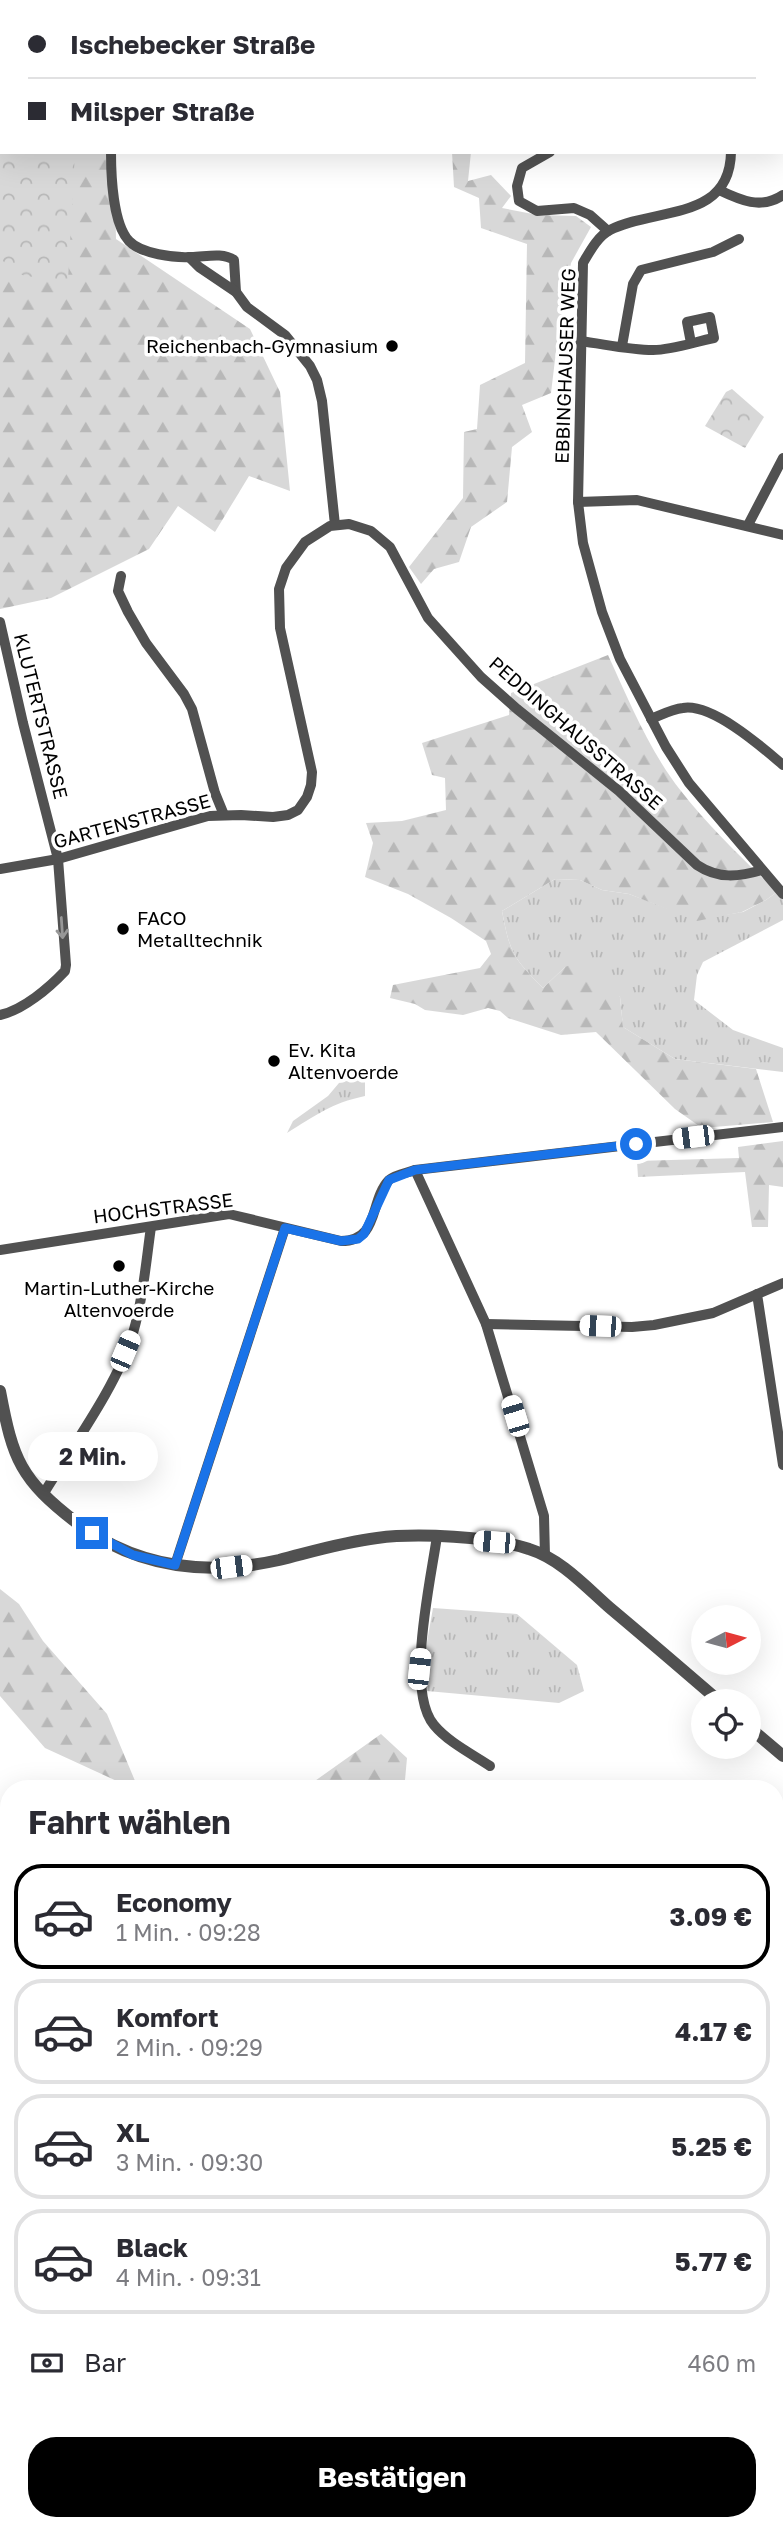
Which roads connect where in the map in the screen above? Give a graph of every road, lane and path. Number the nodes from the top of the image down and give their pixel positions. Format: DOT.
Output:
graph roads {
  1 [pos="111,154"];
  2 [pos="546,154"];
  3 [pos="731,154"];
  4 [pos="719,190"];
  5 [pos="783,195"];
  6 [pos="608,231"];
  7 [pos="738,239"];
  8 [pos="189,257"];
  9 [pos="236,292"];
  10 [pos="580,341"];
  11 [pos="691,343"];
  12 [pos="622,346"];
  13 [pos="783,458"];
  14 [pos="578,502"];
  15 [pos="335,525"];
  16 [pos="748,525"];
  17 [pos="783,535"];
  18 [pos="121,576"];
  19 [pos="0,622"];
  20 [pos="651,719"];
  21 [pos="783,765"];
  22 [pos="224,815"];
  23 [pos="58,859"];
  24 [pos="0,869"];
  25 [pos="762,870"];
  26 [pos="783,894"];
  27 [pos="0,1015"];
  28 [pos="783,1127"];
  29 [pos="415,1170"];
  30 [pos="151,1227"];
  31 [pos="285,1228"];
  32 [pos="0,1251"];
  33 [pos="783,1283"];
  34 [pos="757,1294"];
  35 [pos="486,1324"];
  36 [pos="0,1391"];
  37 [pos="783,1465"];
  38 [pos="44,1493"];
  39 [pos="437,1536"];
  40 [pos="545,1556"];
  41 [pos="175,1565"];
  42 [pos="705,1689"];
  43 [pos="761,1737"];
  44 [pos="783,1756"];
  45 [pos="490,1766"];
  1 -- 8 [label="street"];
  2 -- 6 [label="street"];
  3 -- 4 [label="street"];
  4 -- 5 [label="street"];
  4 -- 6 [label="street"];
  6 -- 10 [label="street, EBBINGHAUSER WEG"];
  7 -- 12 [label="street"];
  8 -- 9 [label="street"];
  8 -- 9 [label="street"];
  9 -- 15 [label="street"];
  10 -- 12 [label="street"];
  10 -- 14 [label="street, EBBINGHAUSER WEG"];
  11 -- 12 [label="street"];
  13 -- 16 [label="street"];
  14 -- 16 [label="street"];
  14 -- 20 [label="street, EBBINGHAUSER WEG"];
  15 -- 22 [label="street, GARTENSTRASSE"];
  15 -- 25 [label="street, PEDDINGHAUSSTRASSE"];
  16 -- 17 [label="street"];
  18 -- 22 [label="street"];
  19 -- 23 [label="street, KLUTERTSTRASSE"];
  20 -- 21 [label="street"];
  20 -- 25 [label="street, EBBINGHAUSER WEG"];
  22 -- 23 [label="street, GARTENSTRASSE"];
  23 -- 24 [label="street, GARTENSTRASSE"];
  23 -- 27 [label="street, KLUTERTSTRASSE, one-way"];
  25 -- 26 [label="street, EBBINGHAUSER WEG"];
  28 -- 29 [label="street"];
  29 -- 31 [label="street, HOCHSTRASSE"];
  29 -- 35 [label="street"];
  30 -- 31 [label="street, HOCHSTRASSE"];
  30 -- 32 [label="street, HOCHSTRASSE"];
  30 -- 38 [label="street"];
  31 -- 41 [label="street"];
  33 -- 34 [label="street"];
  34 -- 35 [label="street"];
  34 -- 37 [label="street"];
  35 -- 40 [label="street"];
  36 -- 38 [label="street"];
  38 -- 41 [label="street"];
  39 -- 40 [label="street"];
  39 -- 41 [label="street"];
  39 -- 45 [label="street"];
  40 -- 42 [label="street"];
  43 -- 44 [label="street"];
}
